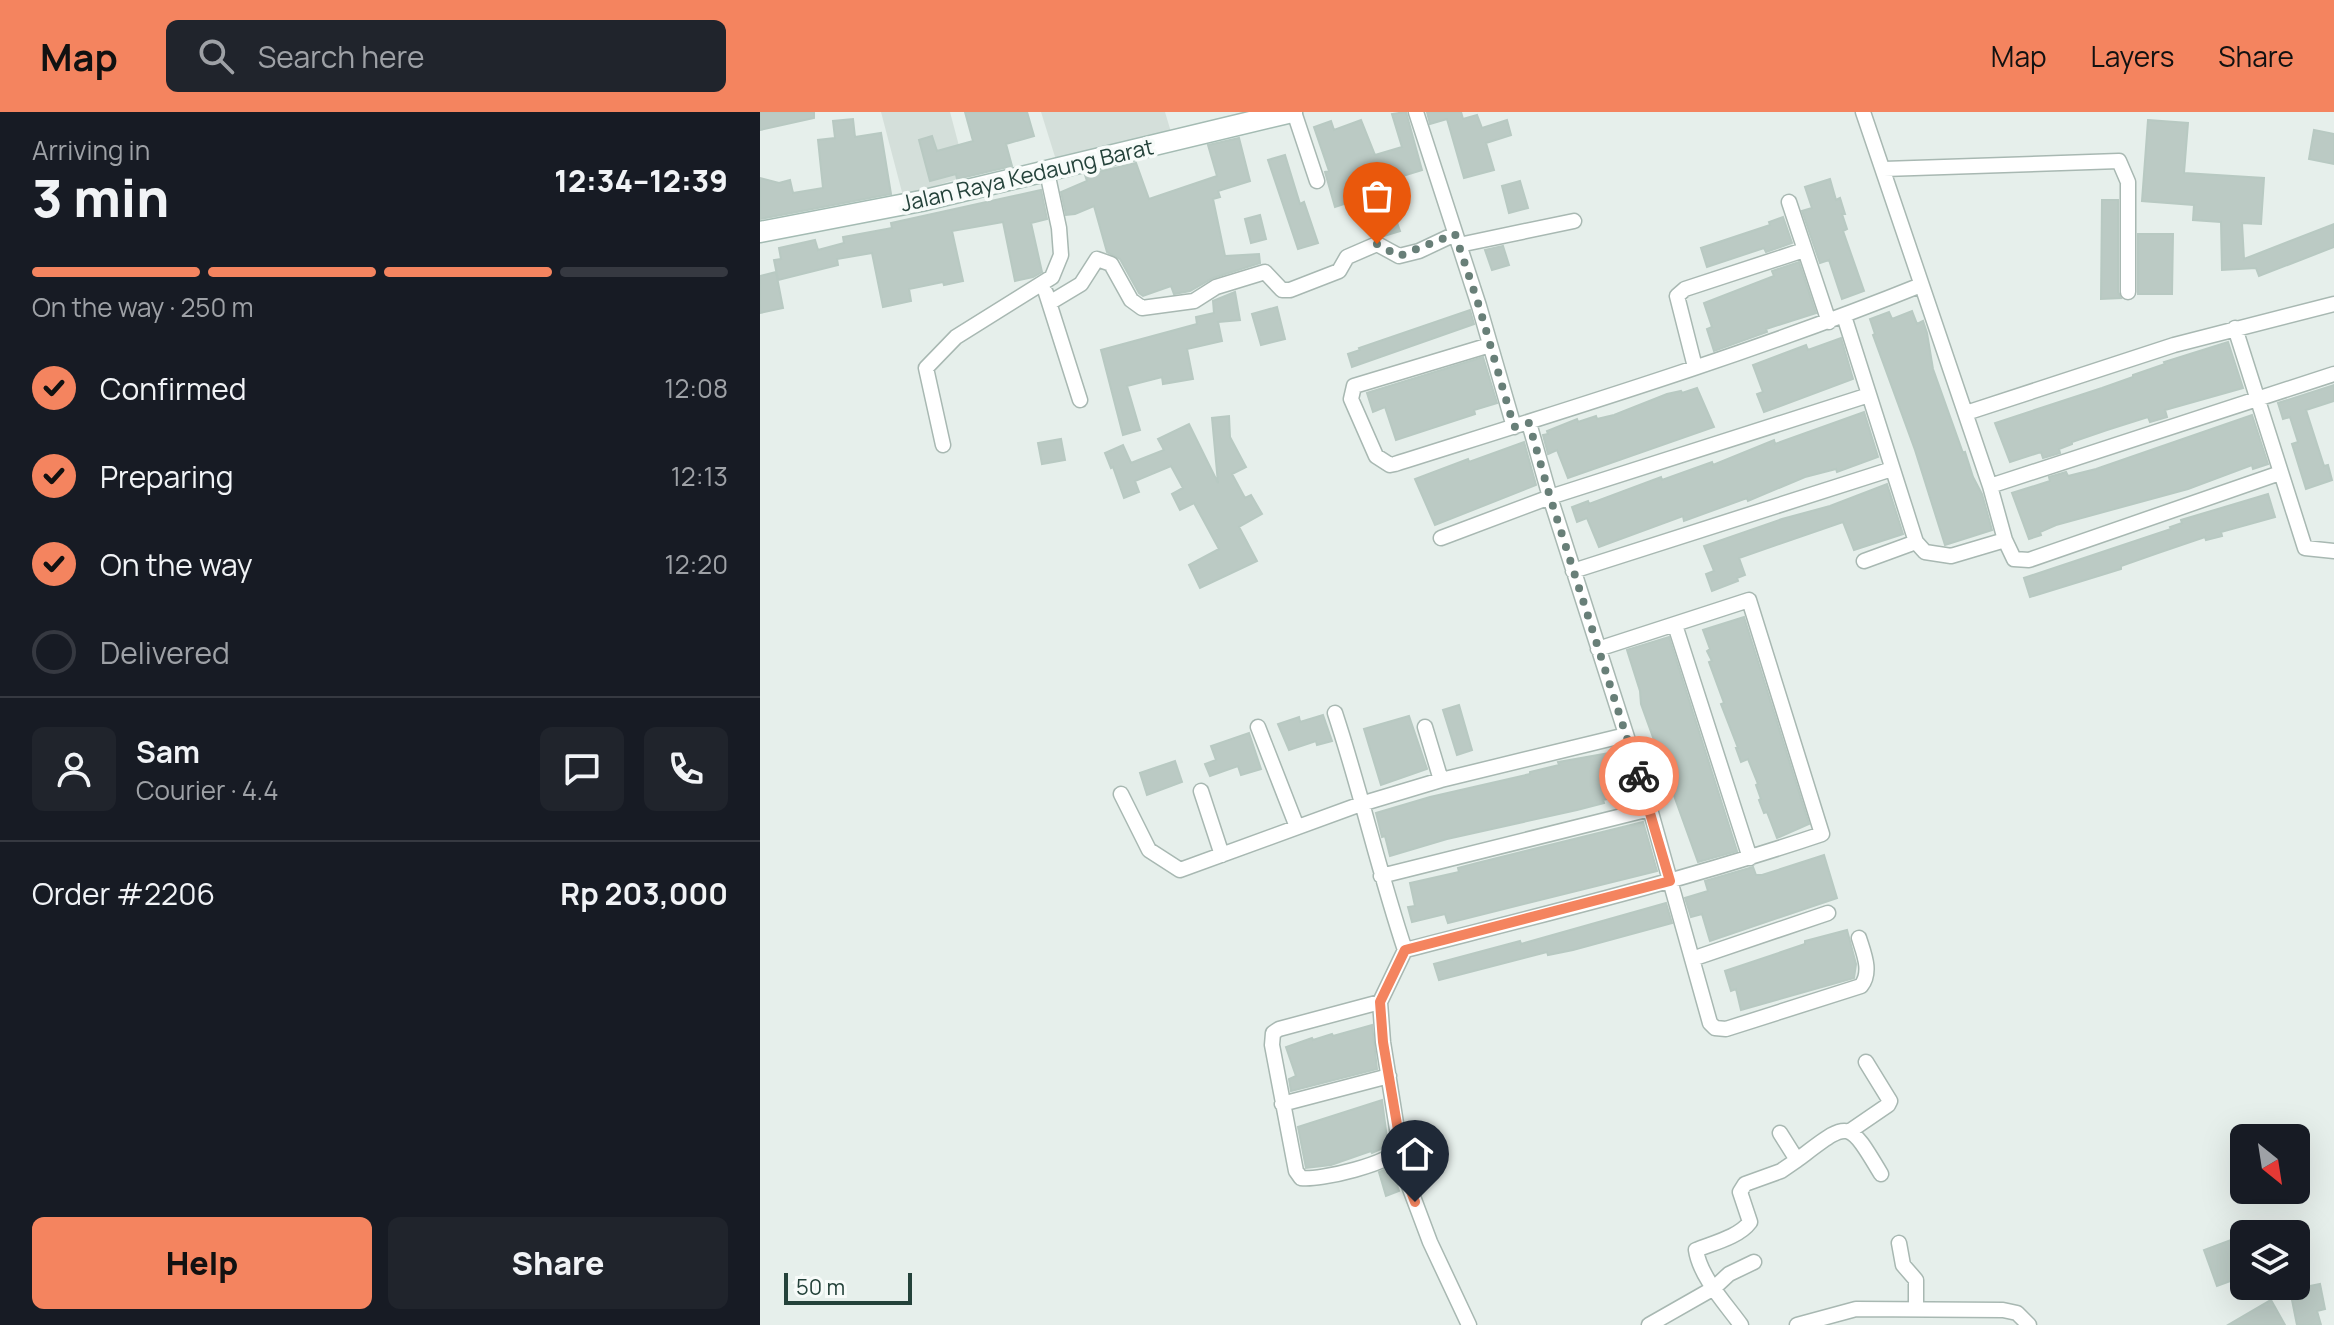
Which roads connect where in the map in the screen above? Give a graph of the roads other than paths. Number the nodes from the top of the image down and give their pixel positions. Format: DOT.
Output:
graph roads {
  1 [pos="1293,112"];
  2 [pos="1416,112"];
  3 [pos="1863,112"];
  4 [pos="1884,169"];
  5 [pos="1047,172"];
  6 [pos="1317,181"];
  7 [pos="1789,202"];
  8 [pos="1574,221"];
  9 [pos="760,232"];
  10 [pos="1457,240"];
  11 [pos="1804,250"];
  12 [pos="1921,285"];
  13 [pos="1042,286"];
  14 [pos="2128,292"];
  15 [pos="1051,302"];
  16 [pos="2334,304"];
  17 [pos="1844,316"];
  18 [pos="1829,322"];
  19 [pos="2235,328"];
  20 [pos="1490,345"];
  21 [pos="1695,367"];
  22 [pos="2334,374"];
  23 [pos="1869,395"];
  24 [pos="2255,398"];
  25 [pos="1080,400"];
  26 [pos="1966,413"];
  27 [pos="1522,425"];
  28 [pos="943,445"];
  29 [pos="1892,469"];
  30 [pos="2280,473"];
  31 [pos="1990,486"];
  32 [pos="1550,497"];
  33 [pos="1441,538"];
  34 [pos="2005,540"];
  35 [pos="1916,542"];
  36 [pos="2334,551"];
  37 [pos="1864,561"];
  38 [pos="1573,571"];
  39 [pos="1675,625"];
  40 [pos="1598,649"];
  41 [pos="1335,713"];
  42 [pos="1258,727"];
  43 [pos="1425,727"];
  44 [pos="1626,735"];
  45 [pos="1441,780"];
  46 [pos="1201,791"];
  47 [pos="1121,794"];
  48 [pos="1361,804"];
  49 [pos="1650,809"];
  50 [pos="1297,827"];
  51 [pos="1222,855"];
  52 [pos="1750,858"];
  53 [pos="1381,876"];
  54 [pos="1670,881"];
  55 [pos="1828,913"];
  56 [pos="1859,938"];
  57 [pos="1405,950"];
  58 [pos="1692,959"];
  59 [pos="1380,1002"];
  60 [pos="1866,1062"];
  61 [pos="1389,1076"];
  62 [pos="1282,1104"];
  63 [pos="1850,1131"];
  64 [pos="1780,1133"];
  65 [pos="1397,1154"];
  66 [pos="1797,1160"];
  67 [pos="1881,1174"];
  68 [pos="1899,1243"];
  69 [pos="1754,1262"];
  70 [pos="1714,1288"];
  71 [pos="1916,1309"];
  72 [pos="1469,1325"];
  73 [pos="1649,1325"];
  74 [pos="1741,1325"];
  75 [pos="1797,1325"];
  76 [pos="2029,1325"];
  1 -- 5 [label="street, Jalan Raya Kedaung Barat"];
  1 -- 6 [label="street"];
  2 -- 10 [label="street"];
  3 -- 4 [label="street"];
  4 -- 12 [label="street"];
  4 -- 14 [label="street"];
  5 -- 9 [label="street, Jalan Raya Kedaung Barat"];
  5 -- 13 [label="street"];
  7 -- 11 [label="street"];
  8 -- 10 [label="street"];
  10 -- 15 [label="street"];
  10 -- 20 [label="street"];
  11 -- 18 [label="street"];
  11 -- 21 [label="street"];
  12 -- 17 [label="street"];
  12 -- 26 [label="street"];
  13 -- 15 [label="street"];
  13 -- 28 [label="street"];
  15 -- 25 [label="street"];
  16 -- 19 [label="street"];
  17 -- 18 [label="street"];
  17 -- 23 [label="street"];
  18 -- 21 [label="street"];
  19 -- 24 [label="street"];
  19 -- 26 [label="street"];
  20 -- 27 [label="street"];
  20 -- 27 [label="street"];
  21 -- 27 [label="street"];
  22 -- 24 [label="street"];
  23 -- 29 [label="street"];
  23 -- 32 [label="street"];
  24 -- 30 [label="street"];
  24 -- 31 [label="street"];
  26 -- 31 [label="street"];
  27 -- 32 [label="street"];
  29 -- 35 [label="street"];
  29 -- 38 [label="street"];
  30 -- 34 [label="street"];
  30 -- 36 [label="street"];
  31 -- 34 [label="street"];
  32 -- 33 [label="street"];
  32 -- 38 [label="street"];
  34 -- 35 [label="street"];
  35 -- 37 [label="street"];
  38 -- 40 [label="street"];
  39 -- 40 [label="street"];
  39 -- 52 [label="street"];
  39 -- 52 [label="street"];
  40 -- 44 [label="street"];
  41 -- 48 [label="street"];
  42 -- 50 [label="street"];
  43 -- 45 [label="street"];
  44 -- 45 [label="street"];
  44 -- 49 [label="street"];
  45 -- 48 [label="street"];
  46 -- 51 [label="street"];
  47 -- 51 [label="street"];
  48 -- 50 [label="street"];
  48 -- 53 [label="street"];
  49 -- 53 [label="street"];
  49 -- 54 [label="street"];
  50 -- 51 [label="street"];
  52 -- 54 [label="street"];
  53 -- 57 [label="street"];
  54 -- 57 [label="street"];
  54 -- 58 [label="street"];
  55 -- 58 [label="street"];
  56 -- 58 [label="street"];
  57 -- 59 [label="street"];
  59 -- 61 [label="street"];
  59 -- 62 [label="street"];
  60 -- 63 [label="street"];
  61 -- 62 [label="street"];
  61 -- 65 [label="street"];
  62 -- 65 [label="street"];
  63 -- 66 [label="street"];
  63 -- 67 [label="street"];
  64 -- 66 [label="street"];
  65 -- 72 [label="street"];
  66 -- 70 [label="street"];
  68 -- 71 [label="street"];
  69 -- 70 [label="street"];
  70 -- 73 [label="street"];
  70 -- 74 [label="street"];
  71 -- 75 [label="street"];
  71 -- 76 [label="street"];
}
